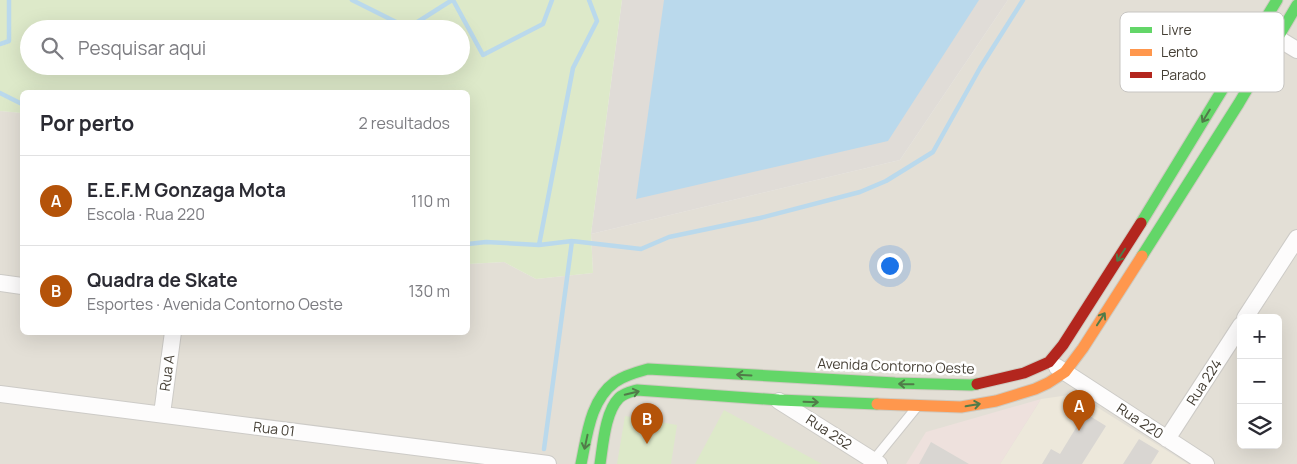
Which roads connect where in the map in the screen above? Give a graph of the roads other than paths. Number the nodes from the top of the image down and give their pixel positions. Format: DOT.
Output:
graph roads {
  1 [pos="1277,0"];
  2 [pos="1297,5"];
  3 [pos="1270,12"];
  4 [pos="1284,28"];
  5 [pos="1284,42"];
  6 [pos="1297,50"];
  7 [pos="1222,92"];
  8 [pos="1244,92"];
  9 [pos="1297,238"];
  10 [pos="0,283"];
  11 [pos="20,286"];
  12 [pos="1249,314"];
  13 [pos="1237,331"];
  14 [pos="173,335"];
  15 [pos="1049,362"];
  16 [pos="1065,372"];
  17 [pos="605,389"];
  18 [pos="0,394"];
  19 [pos="779,400"];
  20 [pos="616,401"];
  21 [pos="918,406"];
  22 [pos="162,414"];
  23 [pos="1167,439"];
  24 [pos="479,460"];
  25 [pos="874,463"];
  26 [pos="548,464"];
  27 [pos="581,464"];
  28 [pos="600,464"];
  29 [pos="1206,464"];
  1 -- 3 [label="street, Avenida Contorno Oeste"];
  2 -- 4 [label="street"];
  5 -- 6 [label="street"];
  7 -- 15 [label="street, Avenida Contorno Oeste, one-way"];
  16 -- 8 [label="street, one-way"];
  9 -- 12 [label="street"];
  10 -- 11 [label="street"];
  13 -- 23 [label="street, Rua 224"];
  14 -- 22 [label="street, Rua A"];
  15 -- 16 [label="street, Rua 220"];
  15 -- 17 [label="street, Avenida Contorno Oeste, one-way"];
  21 -- 16 [label="street, one-way"];
  16 -- 23 [label="street, Rua 220"];
  17 -- 20 [label="street"];
  17 -- 27 [label="street, Avenida Contorno Oeste, one-way"];
  18 -- 22 [label="street, Rua 01"];
  20 -- 19 [label="street, one-way"];
  19 -- 21 [label="street, one-way"];
  19 -- 25 [label="street, Rua 252"];
  20 -- 28 [label="street"];
  21 -- 25 [label="lane"];
  22 -- 24 [label="street, Rua 01"];
  23 -- 29 [label="street, Rua 220"];
  24 -- 26 [label="street, Rua 01"];
}
